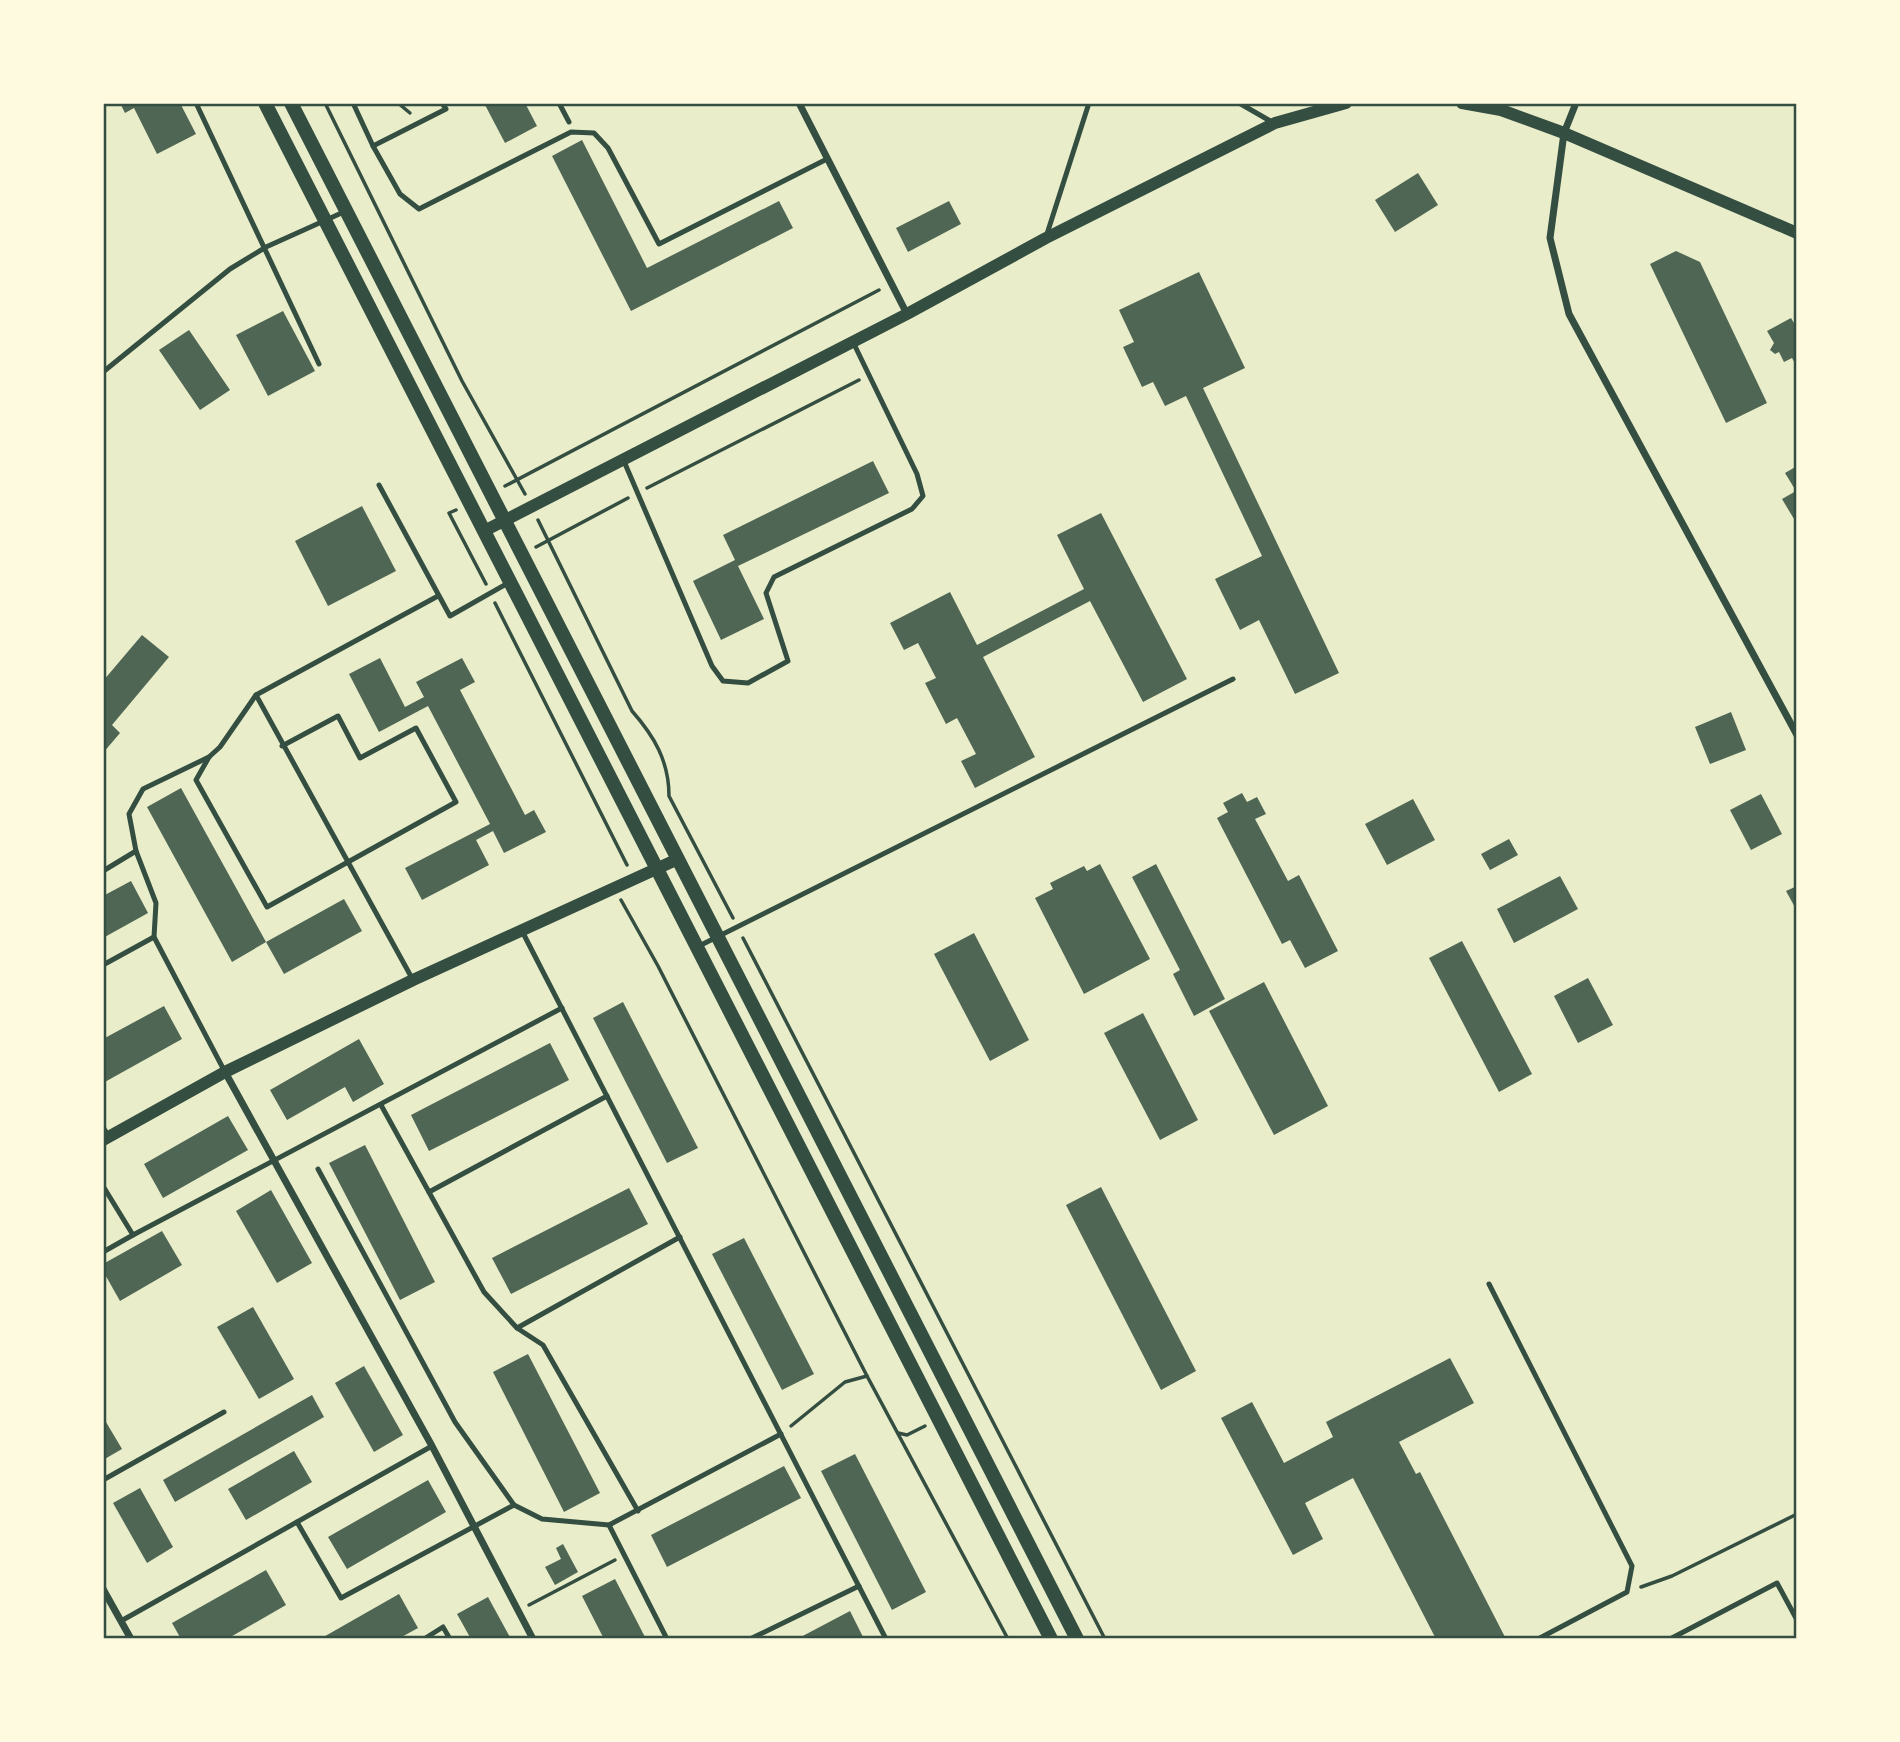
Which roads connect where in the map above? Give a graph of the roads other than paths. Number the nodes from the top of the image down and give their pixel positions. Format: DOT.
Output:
graph roads {
  1 [pos="196,103"];
  2 [pos="265,103"];
  3 [pos="291,103"];
  4 [pos="352,103"];
  5 [pos="442,103"];
  6 [pos="559,103"];
  7 [pos="799,103"];
  8 [pos="1089,103"];
  9 [pos="1238,103"];
  10 [pos="1346,103"];
  11 [pos="1462,103"];
  12 [pos="1576,103"];
  13 [pos="569,122"];
  14 [pos="1275,123"];
  15 [pos="1564,133"];
  16 [pos="373,146"];
  17 [pos="827,159"];
  18 [pos="346,211"];
  19 [pos="325,220"];
  20 [pos="1797,233"];
  21 [pos="1046,239"];
  22 [pos="266,247"];
  23 [pos="907,314"];
  24 [pos="853,341"];
  25 [pos="319,364"];
  26 [pos="103,372"];
  27 [pos="623,459"];
  28 [pos="379,485"];
  29 [pos="504,520"];
  30 [pos="484,531"];
  31 [pos="510,582"];
  32 [pos="438,596"];
  33 [pos="1233,679"];
  34 [pos="256,695"];
  35 [pos="1797,735"];
  36 [pos="282,746"];
  37 [pos="209,757"];
  38 [pos="136,851"];
  39 [pos="678,859"];
  40 [pos="347,862"];
  41 [pos="657,869"];
  42 [pos="103,870"];
  43 [pos="522,931"];
  44 [pos="153,937"];
  45 [pos="718,937"];
  46 [pos="697,947"];
  47 [pos="103,965"];
  48 [pos="413,980"];
  49 [pos="562,1008"];
  50 [pos="225,1072"];
  51 [pos="607,1097"];
  52 [pos="381,1105"];
  53 [pos="105,1135"];
  54 [pos="275,1162"];
  55 [pos="318,1169"];
  56 [pos="103,1186"];
  57 [pos="429,1192"];
  58 [pos="133,1235"];
  59 [pos="680,1237"];
  60 [pos="103,1252"];
  61 [pos="1489,1284"];
  62 [pos="517,1328"];
  63 [pos="224,1412"];
  64 [pos="781,1433"];
  65 [pos="432,1446"];
  66 [pos="103,1480"];
  67 [pos="514,1505"];
  68 [pos="638,1511"];
  69 [pos="297,1522"];
  70 [pos="609,1525"];
  71 [pos="475,1528"];
  72 [pos="859,1586"];
  73 [pos="103,1589"];
  74 [pos="1797,1620"];
  75 [pos="121,1621"];
  76 [pos="131,1639"];
  77 [pos="424,1639"];
  78 [pos="450,1639"];
  79 [pos="533,1639"];
  80 [pos="667,1639"];
  81 [pos="750,1639"];
  82 [pos="886,1639"];
  83 [pos="1051,1639"];
  84 [pos="1077,1639"];
  85 [pos="1538,1639"];
  86 [pos="1670,1639"];
  1 -- 22 [label="lane"];
  2 -- 19 [label="main road"];
  3 -- 18 [label="main road"];
  4 -- 16 [label="lane"];
  5 -- 16 [label="lane"];
  6 -- 13 [label="lane"];
  7 -- 17 [label="street"];
  8 -- 21 [label="lane"];
  9 -- 14 [label="lane"];
  10 -- 14 [label="street"];
  11 -- 15 [label="street"];
  12 -- 15 [label="street"];
  14 -- 21 [label="street"];
  15 -- 20 [label="street"];
  15 -- 35 [label="street"];
  16 -- 17 [label="lane"];
  17 -- 23 [label="street"];
  18 -- 19 [label="lane"];
  18 -- 29 [label="main road"];
  19 -- 22 [label="lane"];
  19 -- 30 [label="main road"];
  21 -- 23 [label="street"];
  22 -- 25 [label="lane"];
  22 -- 26 [label="lane"];
  23 -- 24 [label="street"];
  24 -- 27 [label="street"];
  24 -- 27 [label="lane"];
  27 -- 29 [label="street"];
  28 -- 32 [label="lane"];
  29 -- 30 [label="street"];
  29 -- 39 [label="main road"];
  30 -- 31 [label="main road"];
  31 -- 32 [label="lane"];
  31 -- 41 [label="main road"];
  32 -- 34 [label="lane"];
  33 -- 45 [label="lane"];
  34 -- 36 [label="lane"];
  34 -- 37 [label="lane"];
  36 -- 40 [label="lane"];
  36 -- 40 [label="lane"];
  37 -- 38 [label="lane"];
  37 -- 40 [label="lane"];
  38 -- 42 [label="lane"];
  38 -- 44 [label="lane"];
  39 -- 41 [label="street"];
  39 -- 45 [label="main road"];
  40 -- 48 [label="lane"];
  41 -- 43 [label="street"];
  41 -- 46 [label="main road"];
  43 -- 48 [label="street"];
  43 -- 49 [label="lane"];
  44 -- 47 [label="lane"];
  44 -- 50 [label="lane"];
  45 -- 46 [label="lane"];
  45 -- 84 [label="main road"];
  46 -- 83 [label="main road"];
  48 -- 50 [label="street"];
  49 -- 51 [label="lane"];
  49 -- 52 [label="lane"];
  50 -- 53 [label="street"];
  50 -- 54 [label="street"];
  51 -- 57 [label="lane"];
  51 -- 59 [label="lane"];
  52 -- 54 [label="lane"];
  52 -- 57 [label="lane"];
  54 -- 58 [label="lane"];
  54 -- 65 [label="street"];
  55 -- 67 [label="lane"];
  56 -- 58 [label="lane"];
  57 -- 62 [label="lane"];
  58 -- 60 [label="lane"];
  59 -- 62 [label="lane"];
  59 -- 64 [label="lane"];
  61 -- 85 [label="lane"];
  62 -- 68 [label="lane"];
  63 -- 66 [label="lane"];
  64 -- 68 [label="lane"];
  64 -- 72 [label="lane"];
  65 -- 69 [label="lane"];
  65 -- 71 [label="street"];
  67 -- 70 [label="lane"];
  67 -- 71 [label="lane"];
  68 -- 70 [label="lane"];
  69 -- 71 [label="lane"];
  69 -- 75 [label="lane"];
  70 -- 80 [label="lane"];
  71 -- 79 [label="street"];
  72 -- 81 [label="lane"];
  72 -- 82 [label="lane"];
  73 -- 75 [label="street"];
  74 -- 86 [label="lane"];
  75 -- 76 [label="street"];
  77 -- 78 [label="lane"];
}
